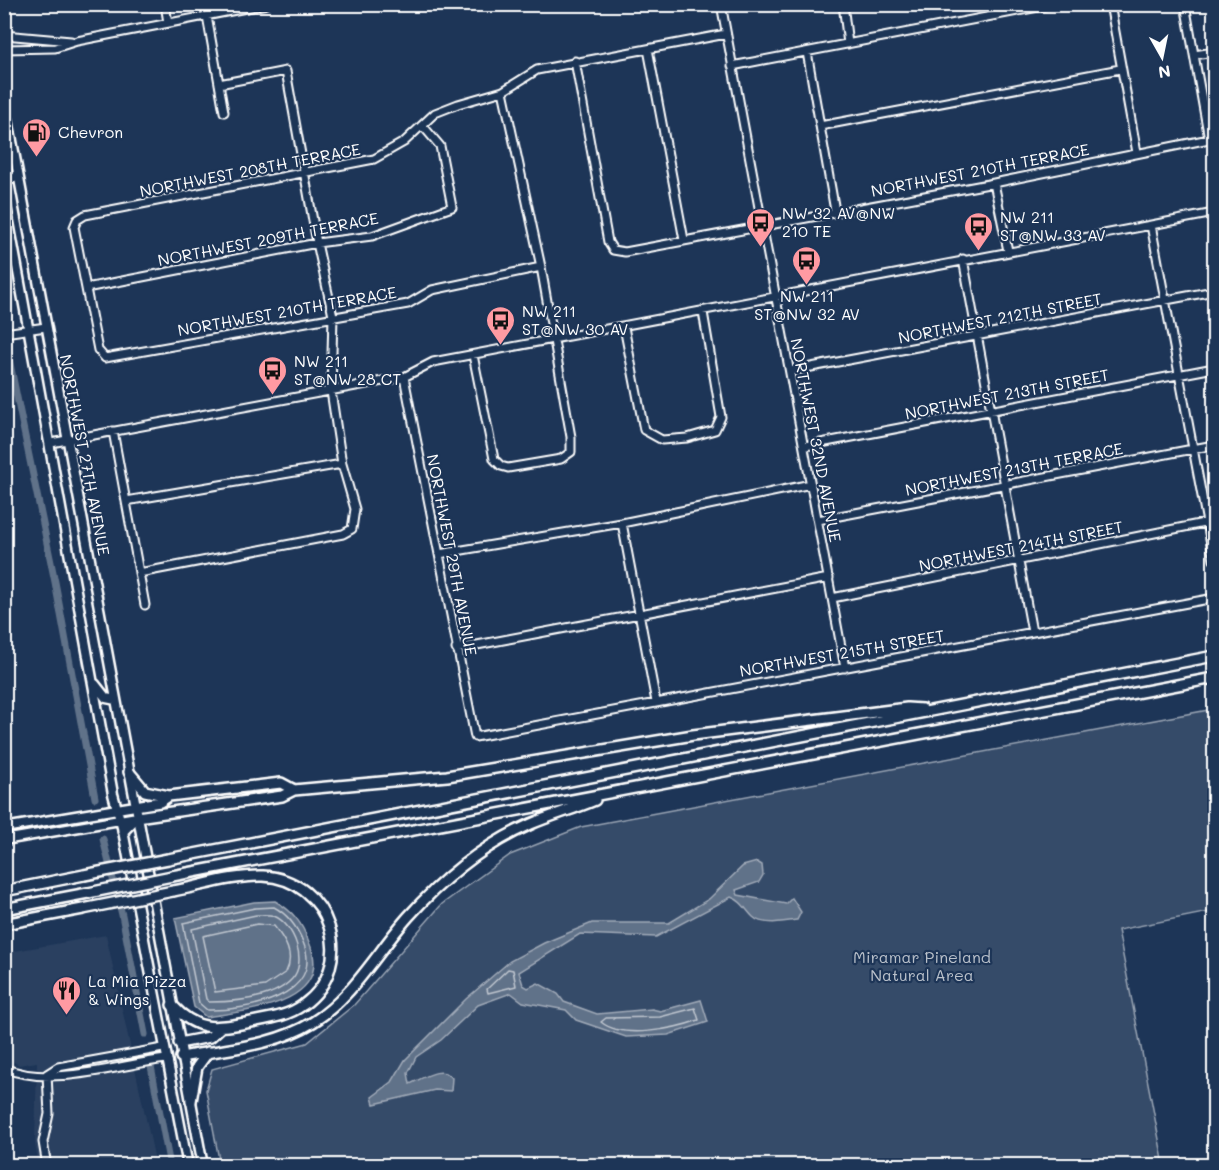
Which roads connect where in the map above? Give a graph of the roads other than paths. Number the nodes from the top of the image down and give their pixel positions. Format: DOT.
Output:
graph roads {
  1 [pos="165,4"];
  2 [pos="267,4"];
  3 [pos="721,4"];
  4 [pos="843,4"];
  5 [pos="1054,4"];
  6 [pos="1110,4"];
  7 [pos="1185,4"];
  8 [pos="207,16"];
  9 [pos="168,23"];
  10 [pos="726,34"];
  11 [pos="4,35"];
  12 [pos="76,41"];
  13 [pos="848,44"];
  14 [pos="4,49"];
  15 [pos="648,49"];
  16 [pos="807,52"];
  17 [pos="1215,52"];
  18 [pos="1194,56"];
  19 [pos="575,61"];
  20 [pos="732,66"];
  21 [pos="1120,69"];
  22 [pos="219,84"];
  23 [pos="503,91"];
  24 [pos="4,98"];
  25 [pos="224,112"];
  26 [pos="423,126"];
  27 [pos="820,126"];
  28 [pos="1212,139"];
  29 [pos="1137,153"];
  30 [pos="305,172"];
  31 [pos="18,177"];
  32 [pos="4,180"];
  33 [pos="994,183"];
  34 [pos="4,195"];
  35 [pos="835,211"];
  36 [pos="1215,213"];
  37 [pos="1151,225"];
  38 [pos="761,226"];
  39 [pos="684,240"];
  40 [pos="316,243"];
  41 [pos="1008,251"];
  42 [pos="963,259"];
  43 [pos="541,267"];
  44 [pos="86,288"];
  45 [pos="1215,291"];
  46 [pos="775,297"];
  47 [pos="1166,301"];
  48 [pos="703,312"];
  49 [pos="333,316"];
  50 [pos="46,327"];
  51 [pos="624,327"];
  52 [pos="30,330"];
  53 [pos="4,333"];
  54 [pos="978,337"];
  55 [pos="553,339"];
  56 [pos="473,355"];
  57 [pos="1215,368"];
  58 [pos="790,371"];
  59 [pos="1180,374"];
  60 [pos="404,377"];
  61 [pos="331,391"];
  62 [pos="993,410"];
  63 [pos="113,431"];
  64 [pos="68,440"];
  65 [pos="51,443"];
  66 [pos="1215,445"];
  67 [pos="805,446"];
  68 [pos="1193,449"];
  69 [pos="342,464"];
  70 [pos="811,484"];
  71 [pos="1006,484"];
  72 [pos="126,501"];
  73 [pos="818,520"];
  74 [pos="1211,521"];
  75 [pos="622,523"];
  76 [pos="88,550"];
  77 [pos="439,554"];
  78 [pos="1019,560"];
  79 [pos="1215,560"];
  80 [pos="75,569"];
  81 [pos="139,573"];
  82 [pos="828,578"];
  83 [pos="94,582"];
  84 [pos="832,598"];
  85 [pos="1215,598"];
  86 [pos="146,605"];
  87 [pos="639,614"];
  88 [pos="1032,632"];
  89 [pos="456,649"];
  90 [pos="1215,656"];
  91 [pos="845,668"];
  92 [pos="92,678"];
  93 [pos="1215,678"];
  94 [pos="116,700"];
  95 [pos="656,702"];
  96 [pos="940,710"];
  97 [pos="474,737"];
  98 [pos="129,772"];
  99 [pos="294,790"];
  100 [pos="617,792"];
  101 [pos="169,796"];
  102 [pos="135,806"];
  103 [pos="117,809"];
  104 [pos="137,816"];
  105 [pos="120,819"];
  106 [pos="4,828"];
  107 [pos="123,831"];
  108 [pos="4,840"];
  109 [pos="4,891"];
  110 [pos="4,909"];
  111 [pos="4,924"];
  112 [pos="172,1005"];
  113 [pos="220,1028"];
  114 [pos="179,1044"];
  115 [pos="164,1048"];
  116 [pos="208,1052"];
  117 [pos="182,1057"];
  118 [pos="166,1059"];
  119 [pos="4,1068"];
  120 [pos="47,1074"];
  121 [pos="191,1101"];
  122 [pos="47,1166"];
  123 [pos="188,1166"];
  124 [pos="203,1166"];
  1 -- 9 [label="street"];
  2 -- 8 [label="street"];
  3 -- 10 [label="street, NORTHWEST 32ND AVENUE"];
  4 -- 13 [label="street"];
  5 -- 13 [label="street"];
  6 -- 21 [label="street"];
  7 -- 18 [label="street"];
  8 -- 9 [label="street"];
  8 -- 22 [label="street"];
  9 -- 12 [label="street"];
  10 -- 15 [label="street, NORTHWEST 208TH TERRACE"];
  10 -- 20 [label="street, NORTHWEST 32ND AVENUE"];
  11 -- 12 [label="street"];
  12 -- 14 [label="street"];
  13 -- 16 [label="street"];
  15 -- 19 [label="street, NORTHWEST 208TH TERRACE"];
  15 -- 39 [label="street"];
  16 -- 20 [label="street"];
  16 -- 27 [label="street"];
  17 -- 18 [label="street"];
  18 -- 28 [label="street"];
  19 -- 23 [label="street, NORTHWEST 208TH TERRACE"];
  19 -- 39 [label="street, NORTHWEST 210TH TERRACE"];
  20 -- 38 [label="street, NORTHWEST 32ND AVENUE"];
  21 -- 27 [label="street"];
  21 -- 29 [label="street"];
  22 -- 25 [label="street"];
  22 -- 30 [label="street"];
  23 -- 26 [label="street, NORTHWEST 208TH TERRACE"];
  23 -- 43 [label="street"];
  24 -- 31 [label="main road, NORTHWEST 27TH AVENUE"];
  26 -- 30 [label="street, NORTHWEST 208TH TERRACE"];
  26 -- 40 [label="street, NORTHWEST 209TH TERRACE"];
  27 -- 35 [label="street"];
  28 -- 29 [label="street, NORTHWEST 210TH TERRACE"];
  29 -- 33 [label="street, NORTHWEST 210TH TERRACE"];
  30 -- 40 [label="street"];
  30 -- 44 [label="street, NORTHWEST 208TH TERRACE"];
  31 -- 32 [label="main road"];
  31 -- 50 [label="main road, NORTHWEST 27TH AVENUE"];
  33 -- 35 [label="street, NORTHWEST 210TH TERRACE"];
  33 -- 41 [label="street"];
  34 -- 52 [label="main road, NORTHWEST 27TH AVENUE"];
  35 -- 38 [label="street, NORTHWEST 210TH TERRACE"];
  36 -- 37 [label="street"];
  37 -- 41 [label="street"];
  37 -- 47 [label="street"];
  38 -- 39 [label="street, NORTHWEST 210TH TERRACE"];
  38 -- 46 [label="street, NORTHWEST 32ND AVENUE"];
  40 -- 44 [label="street, NORTHWEST 209TH TERRACE"];
  40 -- 49 [label="street"];
  41 -- 42 [label="street"];
  42 -- 46 [label="street"];
  42 -- 54 [label="street"];
  43 -- 49 [label="street, NORTHWEST 210TH TERRACE"];
  43 -- 55 [label="street"];
  44 -- 49 [label="street, NORTHWEST 210TH TERRACE"];
  45 -- 47 [label="street, NORTHWEST 212TH STREET"];
  46 -- 48 [label="street"];
  46 -- 58 [label="street, NORTHWEST 32ND AVENUE"];
  47 -- 54 [label="street, NORTHWEST 212TH STREET"];
  47 -- 59 [label="street"];
  48 -- 51 [label="street"];
  48 -- 51 [label="street"];
  49 -- 61 [label="street"];
  50 -- 52 [label="street"];
  50 -- 64 [label="main road, NORTHWEST 27TH AVENUE"];
  51 -- 55 [label="street"];
  52 -- 53 [label="street"];
  52 -- 65 [label="main road, NORTHWEST 27TH AVENUE"];
  54 -- 58 [label="street, NORTHWEST 212TH STREET"];
  54 -- 62 [label="street"];
  55 -- 56 [label="street"];
  55 -- 56 [label="street"];
  56 -- 60 [label="street"];
  57 -- 59 [label="street, NORTHWEST 213TH STREET"];
  58 -- 67 [label="street, NORTHWEST 32ND AVENUE"];
  59 -- 62 [label="street, NORTHWEST 213TH STREET"];
  59 -- 68 [label="street"];
  60 -- 61 [label="street"];
  60 -- 77 [label="street, NORTHWEST 29TH AVENUE"];
  61 -- 63 [label="street"];
  61 -- 69 [label="street"];
  62 -- 67 [label="street, NORTHWEST 213TH STREET"];
  62 -- 71 [label="street"];
  63 -- 64 [label="street"];
  63 -- 72 [label="street"];
  64 -- 65 [label="street"];
  64 -- 76 [label="main road, NORTHWEST 27TH AVENUE"];
  65 -- 80 [label="main road, NORTHWEST 27TH AVENUE"];
  66 -- 68 [label="street, NORTHWEST 213TH TERRACE"];
  67 -- 70 [label="street, NORTHWEST 32ND AVENUE"];
  68 -- 71 [label="street, NORTHWEST 213TH TERRACE"];
  68 -- 74 [label="street"];
  69 -- 72 [label="street"];
  69 -- 81 [label="street"];
  70 -- 73 [label="street, NORTHWEST 32ND AVENUE"];
  70 -- 75 [label="street"];
  71 -- 73 [label="street, NORTHWEST 213TH TERRACE"];
  71 -- 78 [label="street"];
  72 -- 81 [label="street"];
  73 -- 82 [label="street, NORTHWEST 32ND AVENUE"];
  74 -- 78 [label="street, NORTHWEST 214TH STREET"];
  74 -- 79 [label="street"];
  75 -- 77 [label="street"];
  75 -- 87 [label="street"];
  76 -- 80 [label="main road"];
  76 -- 83 [label="main road, NORTHWEST 27TH AVENUE"];
  77 -- 89 [label="street, NORTHWEST 29TH AVENUE"];
  78 -- 84 [label="street, NORTHWEST 214TH STREET"];
  78 -- 88 [label="street"];
  80 -- 83 [label="main road"];
  80 -- 92 [label="main road, NORTHWEST 27TH AVENUE"];
  81 -- 86 [label="street"];
  82 -- 84 [label="street, NORTHWEST 32ND AVENUE"];
  82 -- 87 [label="street"];
  83 -- 94 [label="main road, NORTHWEST 27TH AVENUE"];
  84 -- 91 [label="street, NORTHWEST 32ND AVENUE"];
  85 -- 88 [label="street, NORTHWEST 215TH STREET"];
  87 -- 89 [label="street"];
  87 -- 95 [label="street"];
  88 -- 91 [label="street, NORTHWEST 215TH STREET"];
  89 -- 97 [label="street, NORTHWEST 29TH AVENUE"];
  90 -- 96 [label="highway"];
  91 -- 95 [label="street, NORTHWEST 215TH STREET"];
  92 -- 94 [label="main road"];
  92 -- 103 [label="main road, NORTHWEST 27TH AVENUE"];
  93 -- 100 [label="highway"];
  94 -- 98 [label="main road, NORTHWEST 27TH AVENUE"];
  95 -- 97 [label="street, NORTHWEST 215TH STREET"];
  96 -- 99 [label="highway"];
  96 -- 109 [label="highway, bridge"];
  98 -- 101 [label="highway"];
  98 -- 102 [label="main road, NORTHWEST 27TH AVENUE"];
  99 -- 101 [label="highway"];
  99 -- 104 [label="highway"];
  100 -- 110 [label="highway, bridge"];
  100 -- 116 [label="highway"];
  101 -- 102 [label="highway"];
  102 -- 103 [label="main road"];
  102 -- 104 [label="main road, NORTHWEST 27TH AVENUE"];
  103 -- 105 [label="main road, NORTHWEST 27TH AVENUE"];
  103 -- 106 [label="main road"];
  104 -- 105 [label="main road"];
  104 -- 107 [label="highway"];
  104 -- 112 [label="main road, NORTHWEST 27TH AVENUE"];
  105 -- 107 [label="main road, NORTHWEST 27TH AVENUE"];
  105 -- 108 [label="main road"];
  107 -- 115 [label="main road, NORTHWEST 27TH AVENUE"];
  111 -- 113 [label="highway, bridge"];
  112 -- 113 [label="highway"];
  112 -- 114 [label="main road, NORTHWEST 27TH AVENUE"];
  113 -- 114 [label="highway"];
  114 -- 115 [label="main road"];
  114 -- 117 [label="main road, NORTHWEST 27TH AVENUE"];
  115 -- 118 [label="main road, NORTHWEST 27TH AVENUE"];
  115 -- 120 [label="street"];
  116 -- 117 [label="highway"];
  116 -- 121 [label="highway"];
  117 -- 118 [label="main road"];
  117 -- 121 [label="main road, NORTHWEST 27TH AVENUE"];
  118 -- 120 [label="street"];
  118 -- 123 [label="main road, NORTHWEST 27TH AVENUE"];
  119 -- 120 [label="street"];
  120 -- 122 [label="street"];
  121 -- 124 [label="main road, NORTHWEST 27TH AVENUE"];
}
